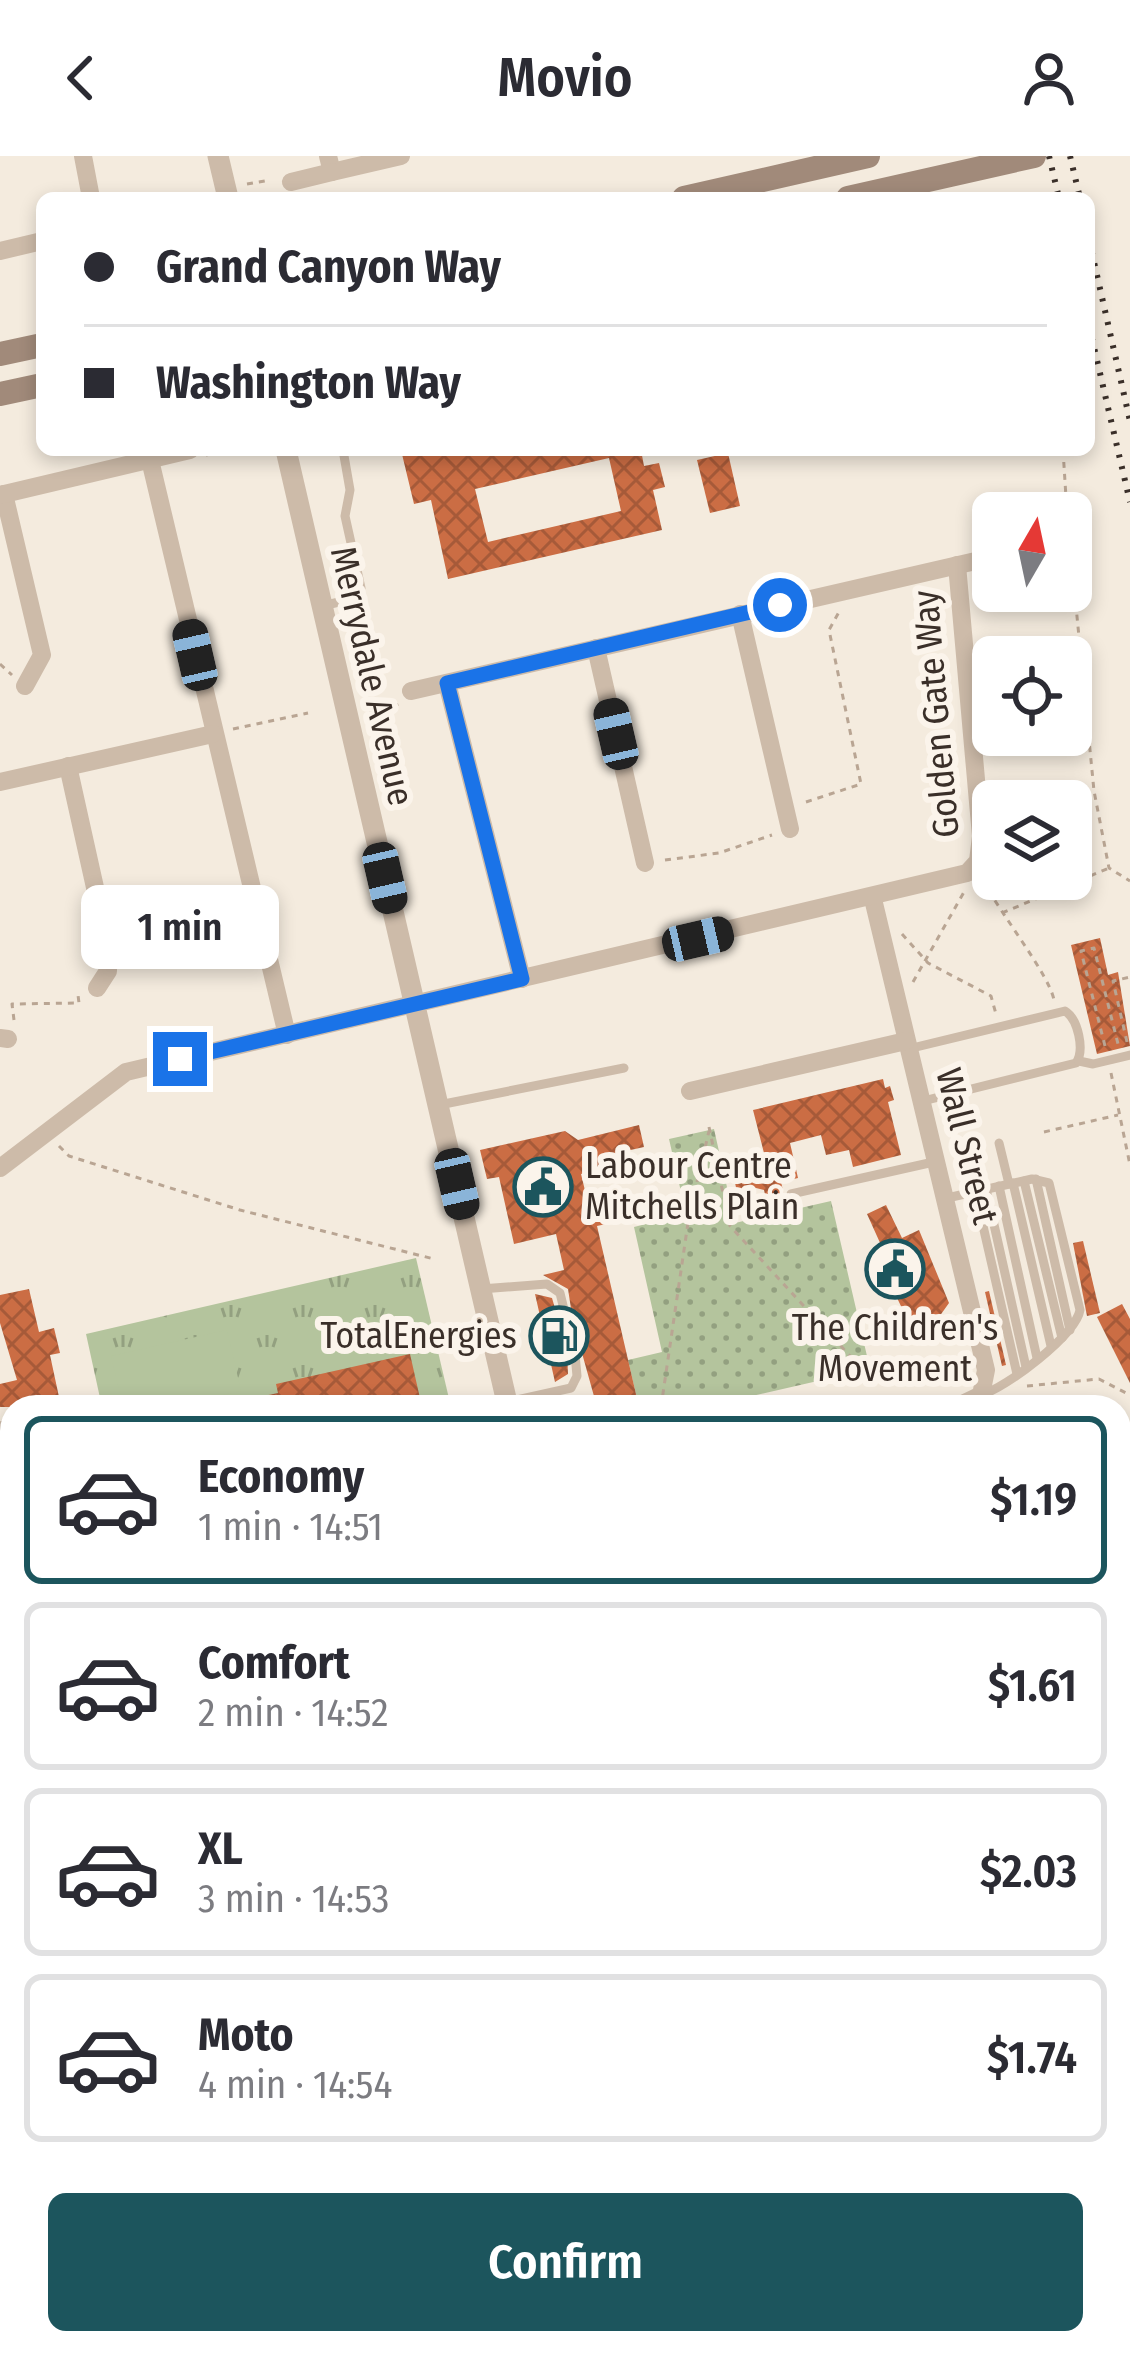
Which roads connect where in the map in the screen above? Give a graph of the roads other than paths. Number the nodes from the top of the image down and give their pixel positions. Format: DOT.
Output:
graph roads {
  1 [pos="82,156"];
  2 [pos="218,156"];
  3 [pos="400,156"];
  4 [pos="868,156"];
  5 [pos="1034,156"];
  6 [pos="330,164"];
  7 [pos="291,182"];
  8 [pos="90,192"];
  9 [pos="227,192"];
  10 [pos="710,192"];
  11 [pos="875,192"];
  12 [pos="36,242"];
  13 [pos="0,251"];
  14 [pos="36,346"];
  15 [pos="0,354"];
  16 [pos="36,386"];
  17 [pos="0,394"];
  18 [pos="166,456"];
  19 [pos="287,456"];
  20 [pos="344,456"];
  21 [pos="150,460"];
  22 [pos="2,494"];
  23 [pos="972,562"];
  24 [pos="957,566"];
  25 [pos="322,606"];
  26 [pos="740,614"];
  27 [pos="596,648"];
  28 [pos="447,683"];
  29 [pos="25,686"];
  30 [pos="411,691"];
  31 [pos="213,734"];
  32 [pos="68,766"];
  33 [pos="0,782"];
  34 [pos="790,829"];
  35 [pos="645,863"];
  36 [pos="873,899"];
  37 [pos="522,979"];
  38 [pos="97,988"];
  39 [pos="415,1005"];
  40 [pos="287,1035"];
  41 [pos="907,1045"];
  42 [pos="1130,1055"];
  43 [pos="1079,1061"];
  44 [pos="625,1068"];
  45 [pos="690,1091"];
  46 [pos="922,1101"];
  47 [pos="439,1106"];
  48 [pos="999,1143"];
  49 [pos="938,1161"];
  50 [pos="0,1168"];
  51 [pos="1016,1183"];
  52 [pos="980,1190"];
  53 [pos="791,1194"];
  54 [pos="947,1198"];
  55 [pos="481,1289"];
  56 [pos="567,1322"];
  57 [pos="1066,1334"];
  58 [pos="1051,1346"];
  59 [pos="575,1354"];
  60 [pos="1037,1358"];
  61 [pos="1022,1371"];
  62 [pos="506,1395"];
  63 [pos="543,1395"];
  64 [pos="969,1395"];
  65 [pos="973,1395"];
  1 -- 8 [label="street"];
  2 -- 9 [label="street"];
  3 -- 6 [label="street"];
  4 -- 10 [label="main road"];
  5 -- 11 [label="main road"];
  6 -- 7 [label="street"];
  12 -- 13 [label="street"];
  14 -- 15 [label="main road"];
  16 -- 17 [label="main road"];
  18 -- 21 [label="street"];
  19 -- 25 [label="street, Merrydale Avenue"];
  20 -- 25 [label="lane"];
  21 -- 22 [label="street"];
  21 -- 31 [label="street"];
  22 -- 29 [label="street"];
  23 -- 24 [label="street"];
  24 -- 26 [label="street"];
  24 -- 36 [label="street, Golden Gate Way"];
  25 -- 39 [label="street, Merrydale Avenue"];
  26 -- 27 [label="street"];
  26 -- 34 [label="street"];
  27 -- 28 [label="street"];
  27 -- 35 [label="street"];
  28 -- 30 [label="street"];
  28 -- 37 [label="street"];
  31 -- 32 [label="street"];
  31 -- 40 [label="street"];
  32 -- 33 [label="street"];
  32 -- 38 [label="street"];
  36 -- 37 [label="street, Golden Gate Way"];
  36 -- 41 [label="street, Wall Street"];
  37 -- 39 [label="street, Golden Gate Way"];
  39 -- 40 [label="street, Golden Gate Way"];
  39 -- 47 [label="street, Merrydale Avenue"];
  40 -- 50 [label="street, Golden Gate Way"];
  41 -- 43 [label="lane"];
  41 -- 45 [label="street"];
  41 -- 46 [label="street, Wall Street"];
  42 -- 43 [label="lane"];
  43 -- 46 [label="lane"];
  44 -- 47 [label="lane"];
  46 -- 49 [label="street, Wall Street"];
  47 -- 55 [label="street, Merrydale Avenue"];
  48 -- 51 [label="lane"];
  49 -- 53 [label="lane"];
  49 -- 54 [label="street, Wall Street"];
  51 -- 52 [label="lane"];
  51 -- 57 [label="lane"];
  51 -- 57 [label="lane"];
  51 -- 58 [label="lane"];
  51 -- 60 [label="lane"];
  52 -- 54 [label="lane"];
  52 -- 61 [label="lane"];
  54 -- 64 [label="street, Wall Street"];
  55 -- 56 [label="lane"];
  55 -- 62 [label="street, Merrydale Avenue"];
  57 -- 58 [label="lane"];
  58 -- 60 [label="lane"];
  59 -- 63 [label="lane"];
  60 -- 61 [label="lane"];
  61 -- 65 [label="lane"];
}
